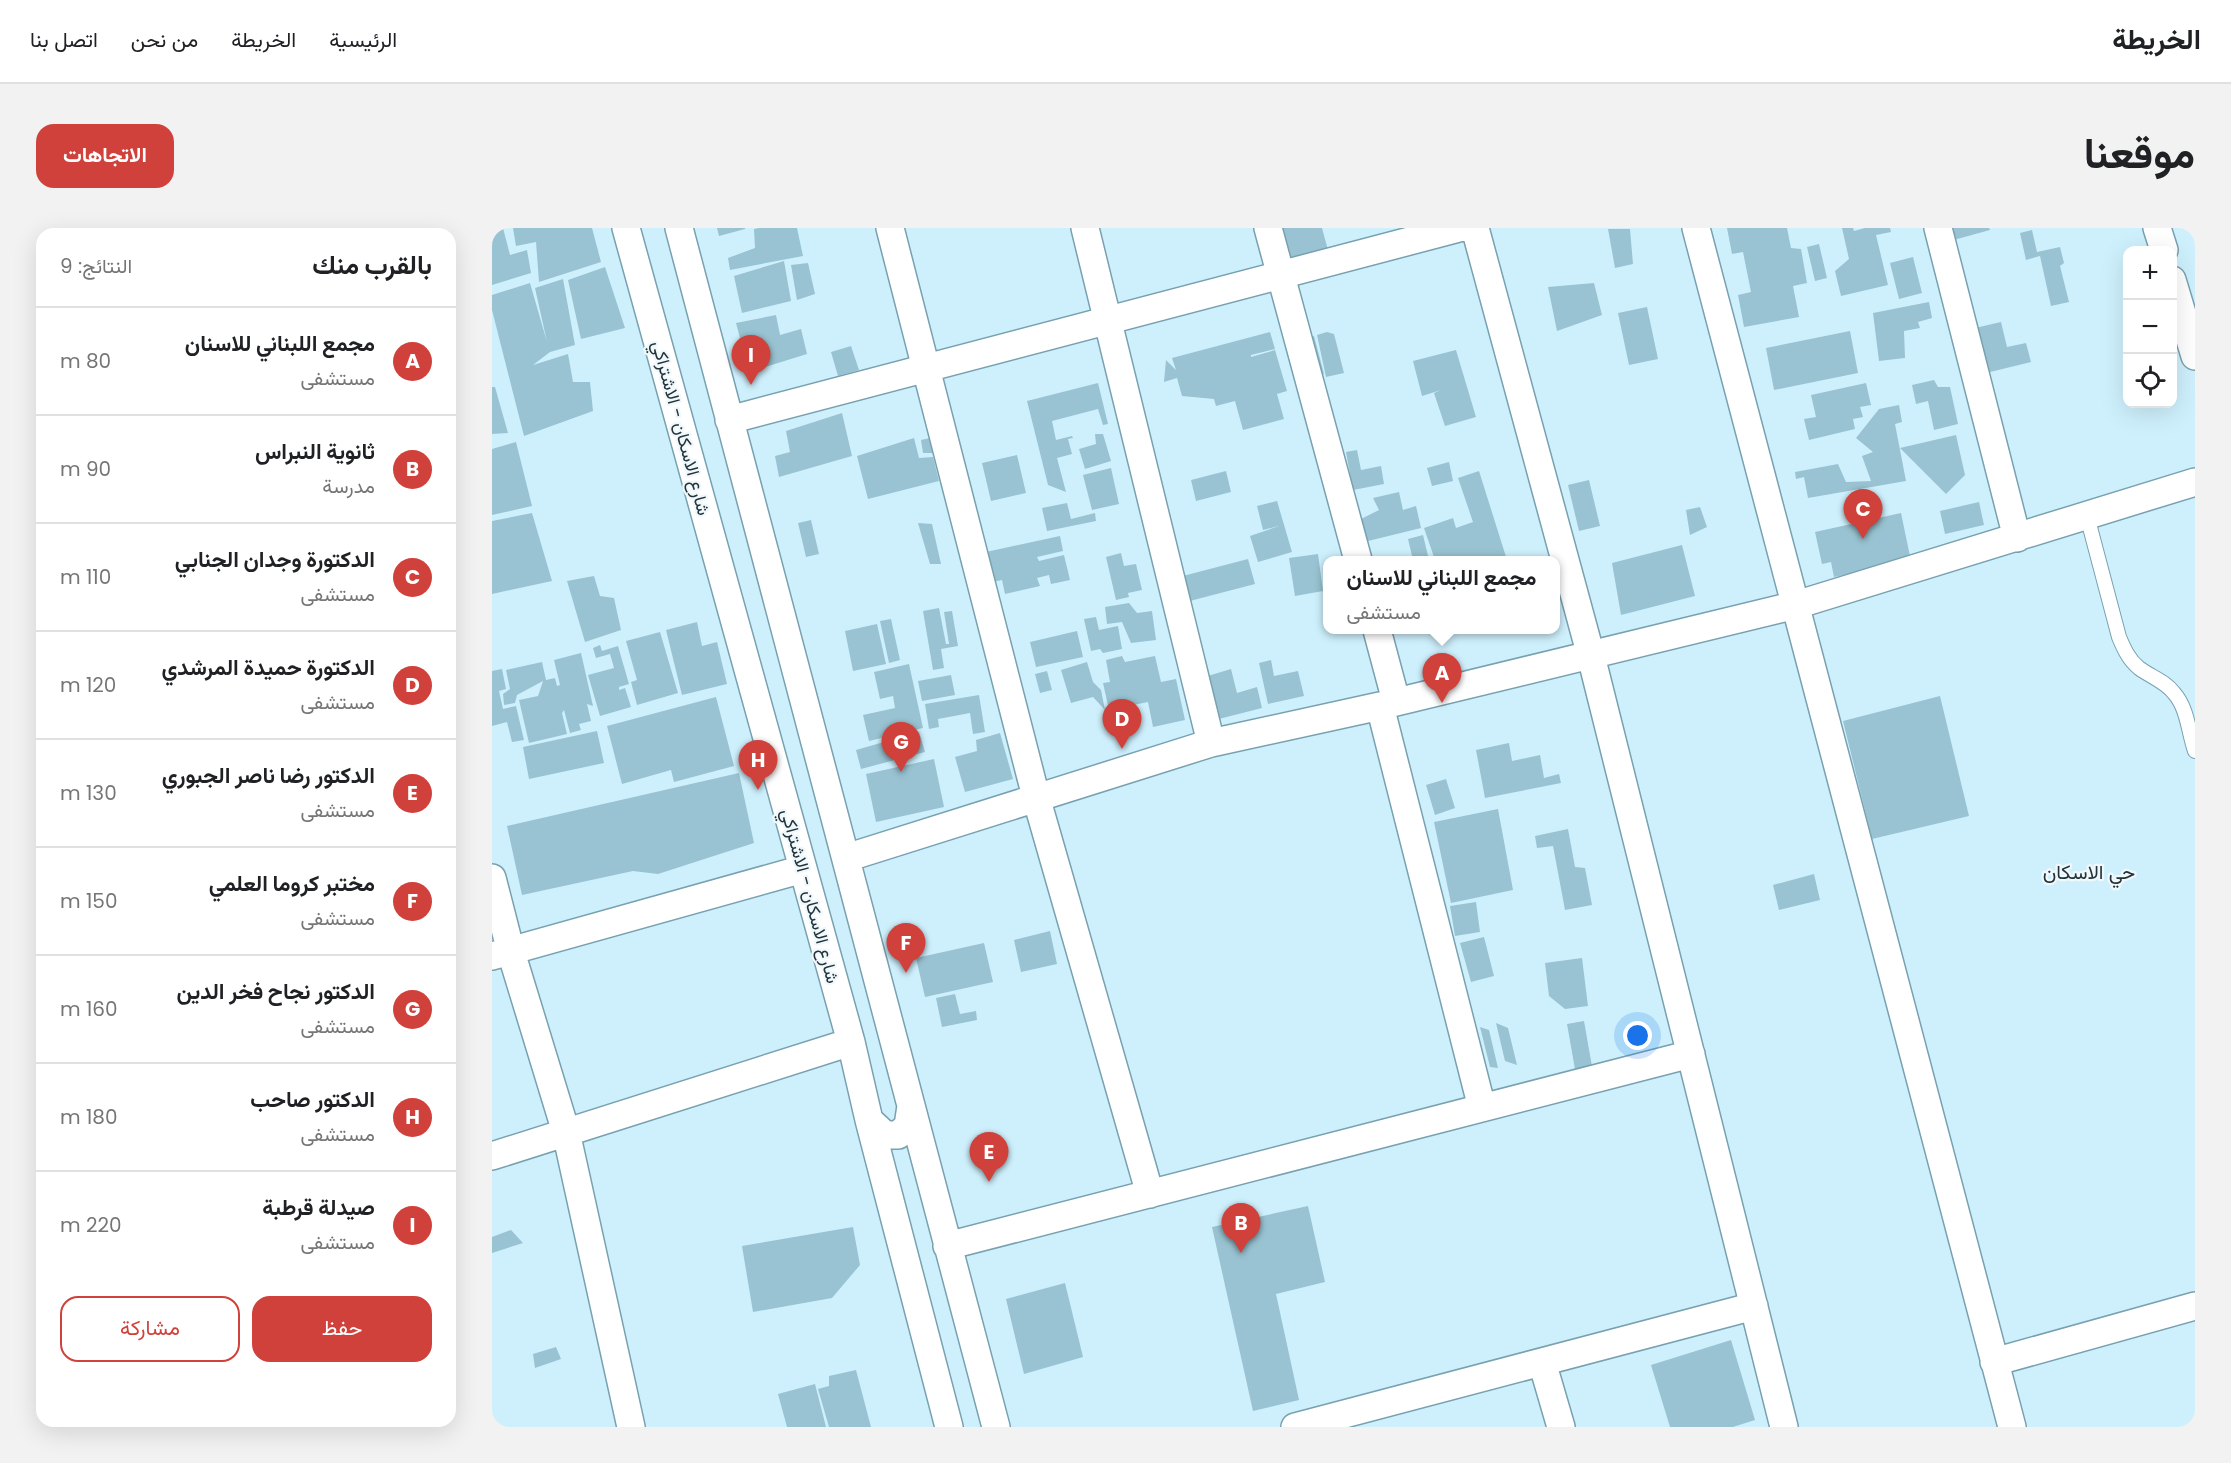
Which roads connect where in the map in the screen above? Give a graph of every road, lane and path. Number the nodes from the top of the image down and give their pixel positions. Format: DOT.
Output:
graph roads {
  1 [pos="626,228"];
  2 [pos="679,228"];
  3 [pos="890,228"];
  4 [pos="1085,228"];
  5 [pos="1268,228"];
  6 [pos="1459,228"];
  7 [pos="1474,228"];
  8 [pos="1696,228"];
  9 [pos="1938,228"];
  10 [pos="2157,228"];
  11 [pos="2163,246"];
  12 [pos="1280,275"];
  13 [pos="2177,297"];
  14 [pos="1107,320"];
  15 [pos="2195,356"];
  16 [pos="926,368"];
  17 [pos="729,420"];
  18 [pos="2195,482"];
  19 [pos="2087,516"];
  20 [pos="2017,538"];
  21 [pos="1357,556"];
  22 [pos="1796,605"];
  23 [pos="1378,634"];
  24 [pos="1591,656"];
  25 [pos="1388,704"];
  26 [pos="1211,743"];
  27 [pos="2195,751"];
  28 [pos="1036,797"];
  29 [pos="846,858"];
  30 [pos="803,869"];
  31 [pos="492,878"];
  32 [pos="502,954"];
  33 [pos="851,1042"];
  34 [pos="1691,1054"];
  35 [pos="911,1106"];
  36 [pos="1482,1108"];
  37 [pos="869,1120"];
  38 [pos="566,1131"];
  39 [pos="492,1156"];
  40 [pos="1150,1194"];
  41 [pos="948,1246"];
  42 [pos="1754,1306"];
  43 [pos="2195,1306"];
  44 [pos="1542,1362"];
  45 [pos="1994,1362"];
  46 [pos="1376,1417"];
  47 [pos="630,1427"];
  48 [pos="949,1427"];
  49 [pos="996,1427"];
  50 [pos="1295,1427"];
  51 [pos="1561,1427"];
  52 [pos="1784,1427"];
  53 [pos="2012,1427"];
  1 -- 30 [label="street, شارع الاسكان - الاشتراكي"];
  2 -- 17 [label="street"];
  3 -- 16 [label="street"];
  4 -- 14 [label="street"];
  5 -- 12 [label="street"];
  6 -- 12 [label="street"];
  7 -- 24 [label="street"];
  8 -- 22 [label="street"];
  9 -- 20 [label="street"];
  10 -- 11 [label="street"];
  12 -- 14 [label="street"];
  12 -- 21 [label="street"];
  13 -- 15 [label="street"];
  14 -- 16 [label="street"];
  14 -- 26 [label="street"];
  16 -- 17 [label="street"];
  16 -- 28 [label="street"];
  17 -- 29 [label="street"];
  18 -- 19 [label="street"];
  19 -- 20 [label="street"];
  19 -- 27 [label="lane"];
  20 -- 22 [label="street"];
  22 -- 24 [label="street"];
  22 -- 45 [label="street"];
  23 -- 25 [label="street"];
  24 -- 25 [label="street"];
  24 -- 34 [label="street"];
  25 -- 26 [label="street"];
  25 -- 36 [label="street"];
  26 -- 28 [label="street"];
  28 -- 29 [label="street"];
  28 -- 40 [label="street"];
  29 -- 35 [label="street"];
  30 -- 32 [label="street"];
  30 -- 33 [label="street, شارع الاسكان - الاشتراكي"];
  31 -- 32 [label="street"];
  32 -- 38 [label="street"];
  33 -- 37 [label="street, شارع الاسكان - الاشتراكي"];
  33 -- 38 [label="street"];
  34 -- 36 [label="street"];
  34 -- 42 [label="street"];
  35 -- 37 [label="street"];
  35 -- 41 [label="street"];
  36 -- 40 [label="street"];
  37 -- 48 [label="street, شارع الاسكان - الاشتراكي"];
  38 -- 39 [label="street"];
  38 -- 47 [label="street"];
  40 -- 41 [label="street"];
  41 -- 49 [label="street"];
  42 -- 44 [label="street"];
  42 -- 52 [label="street"];
  43 -- 45 [label="street"];
  44 -- 46 [label="street"];
  44 -- 51 [label="street"];
  45 -- 53 [label="street"];
  46 -- 50 [label="street"];
}
